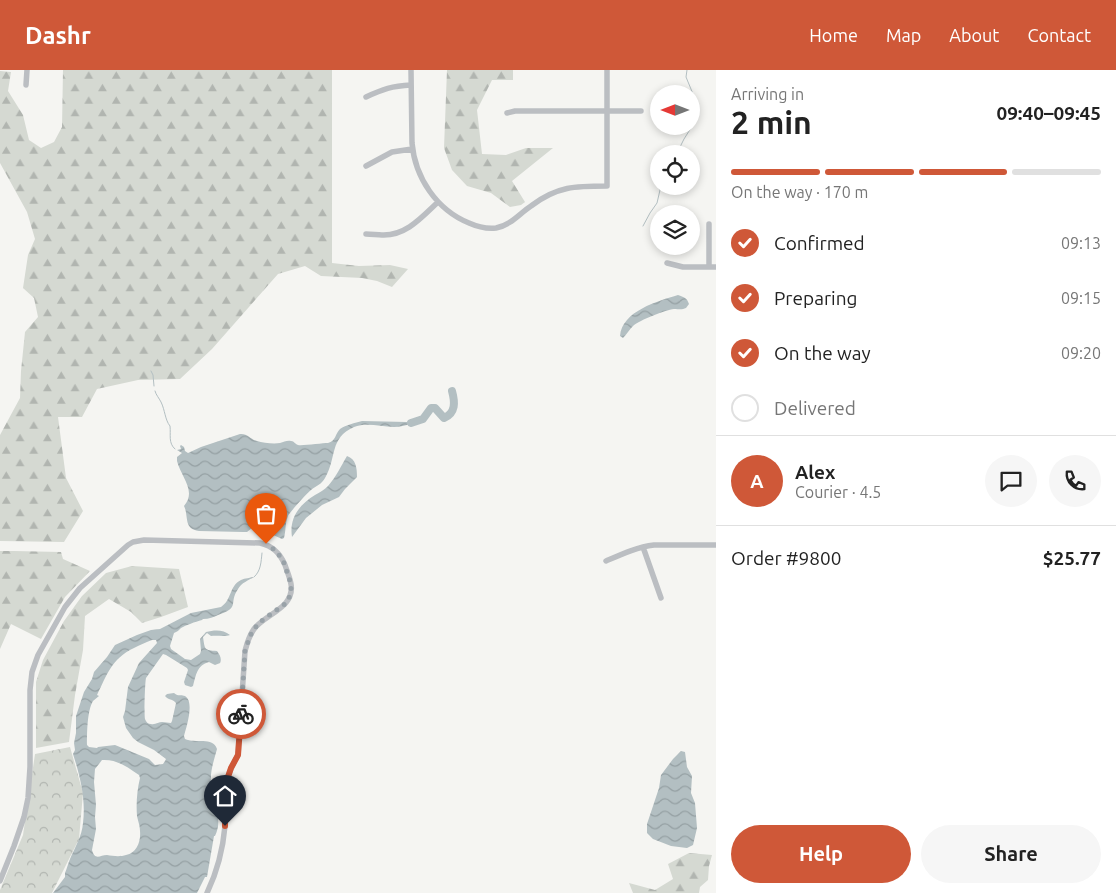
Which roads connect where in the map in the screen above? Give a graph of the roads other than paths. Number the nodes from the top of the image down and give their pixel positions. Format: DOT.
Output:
graph roads {
  1 [pos="27,70"];
  2 [pos="411,70"];
  3 [pos="607,70"];
  4 [pos="26,85"];
  5 [pos="411,85"];
  6 [pos="366,97"];
  7 [pos="607,110"];
  8 [pos="641,111"];
  9 [pos="507,113"];
  10 [pos="412,149"];
  11 [pos="366,166"];
  12 [pos="438,202"];
  13 [pos="709,224"];
  14 [pos="366,234"];
  15 [pos="667,263"];
  16 [pos="713,267"];
  17 [pos="716,545"];
  18 [pos="643,547"];
  19 [pos="606,561"];
  20 [pos="661,598"];
  21 [pos="0,881"];
  22 [pos="207,893"];
  1 -- 4 [label="street"];
  2 -- 5 [label="street"];
  3 -- 7 [label="street"];
  5 -- 6 [label="street"];
  5 -- 10 [label="street"];
  7 -- 8 [label="street"];
  7 -- 9 [label="street"];
  7 -- 12 [label="street"];
  10 -- 11 [label="street"];
  10 -- 12 [label="street"];
  12 -- 14 [label="street"];
  13 -- 16 [label="street"];
  15 -- 16 [label="street"];
  17 -- 18 [label="street"];
  18 -- 19 [label="street"];
  18 -- 20 [label="street"];
  21 -- 22 [label="street"];
}
